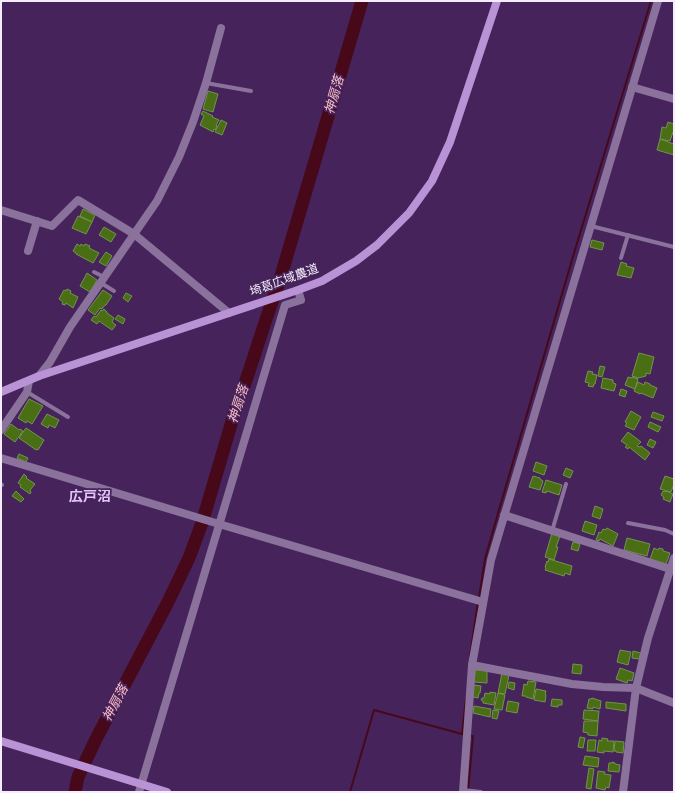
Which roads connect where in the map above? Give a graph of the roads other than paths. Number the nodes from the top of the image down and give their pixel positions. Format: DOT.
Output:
graph roads {
  1 [pos="497,1"];
  2 [pos="658,1"];
  3 [pos="221,28"];
  4 [pos="206,83"];
  5 [pos="632,86"];
  6 [pos="251,91"];
  7 [pos="674,99"];
  8 [pos="1,210"];
  9 [pos="37,221"];
  10 [pos="590,226"];
  11 [pos="134,234"];
  12 [pos="628,235"];
  13 [pos="674,247"];
  14 [pos="28,251"];
  15 [pos="621,258"];
  16 [pos="94,272"];
  17 [pos="102,280"];
  18 [pos="298,290"];
  19 [pos="114,291"];
  20 [pos="230,313"];
  21 [pos="39,376"];
  22 [pos="29,380"];
  23 [pos="1,392"];
  24 [pos="27,392"];
  25 [pos="68,417"];
  26 [pos="1,430"];
  27 [pos="1,458"];
  28 [pos="566,484"];
  29 [pos="504,515"];
  30 [pos="628,523"];
  31 [pos="219,524"];
  32 [pos="552,531"];
  33 [pos="674,534"];
  34 [pos="674,558"];
  35 [pos="670,569"];
  36 [pos="483,602"];
  37 [pos="472,665"];
  38 [pos="636,688"];
  39 [pos="674,703"];
  40 [pos="1,741"];
  41 [pos="140,788"];
  42 [pos="463,791"];
  43 [pos="167,792"];
  44 [pos="481,792"];
  45 [pos="623,792"];
  1 -- 18 [label="street, 埼葛広域農道"];
  2 -- 5 [label="street"];
  3 -- 4 [label="street"];
  4 -- 6 [label="lane"];
  4 -- 11 [label="street"];
  5 -- 7 [label="street"];
  5 -- 10 [label="street"];
  8 -- 9 [label="street"];
  9 -- 11 [label="street"];
  9 -- 14 [label="street"];
  10 -- 12 [label="lane"];
  10 -- 29 [label="street"];
  11 -- 17 [label="street"];
  11 -- 20 [label="street"];
  12 -- 13 [label="lane"];
  12 -- 15 [label="lane"];
  16 -- 17 [label="lane"];
  17 -- 19 [label="lane"];
  17 -- 21 [label="street"];
  18 -- 20 [label="street, 埼葛広域農道"];
  18 -- 31 [label="street"];
  20 -- 21 [label="street, 埼葛広域農道"];
  21 -- 22 [label="street, 埼葛広域農道"];
  22 -- 23 [label="street, 埼葛広域農道"];
  22 -- 24 [label="street"];
  24 -- 25 [label="lane"];
  24 -- 26 [label="street"];
  27 -- 31 [label="street"];
  28 -- 32 [label="lane"];
  29 -- 32 [label="street"];
  29 -- 36 [label="street"];
  30 -- 33 [label="lane"];
  31 -- 36 [label="street"];
  31 -- 41 [label="street"];
  32 -- 35 [label="street"];
  34 -- 35 [label="street"];
  35 -- 38 [label="street"];
  36 -- 37 [label="street"];
  37 -- 38 [label="street"];
  37 -- 42 [label="street"];
  38 -- 39 [label="street"];
  38 -- 45 [label="street"];
  40 -- 41 [label="street"];
  41 -- 43 [label="street"];
  42 -- 44 [label="lane"];
}
